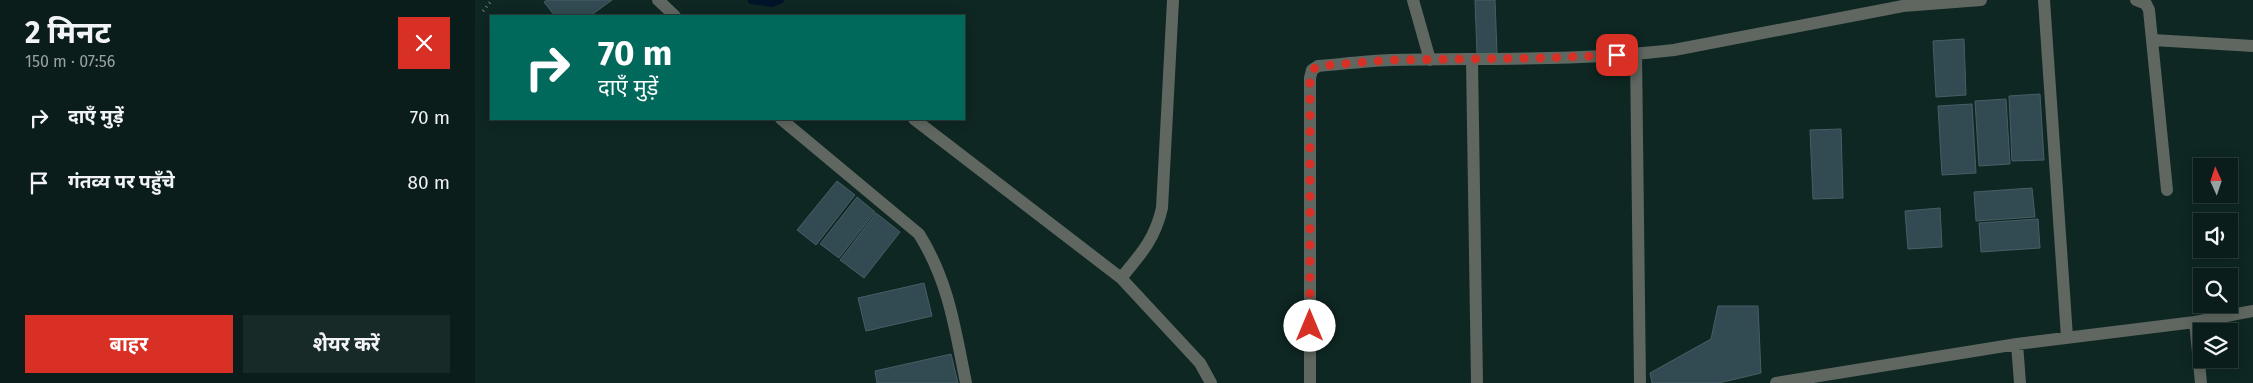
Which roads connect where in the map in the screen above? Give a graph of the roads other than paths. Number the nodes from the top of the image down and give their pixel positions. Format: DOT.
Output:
graph roads {
  1 [pos="658,0"];
  2 [pos="1173,0"];
  3 [pos="1413,0"];
  4 [pos="1981,0"];
  5 [pos="2044,0"];
  6 [pos="2136,0"];
  7 [pos="674,15"];
  8 [pos="2153,40"];
  9 [pos="2253,46"];
  10 [pos="1636,54"];
  11 [pos="1430,60"];
  12 [pos="1472,60"];
  13 [pos="782,120"];
  14 [pos="915,120"];
  15 [pos="2167,190"];
  16 [pos="1121,278"];
  17 [pos="2253,311"];
  18 [pos="2195,322"];
  19 [pos="2067,337"];
  20 [pos="2017,344"];
  21 [pos="966,383"];
  22 [pos="1211,383"];
  23 [pos="1310,383"];
  24 [pos="1477,383"];
  25 [pos="1640,383"];
  26 [pos="1776,383"];
  27 [pos="2020,383"];
  28 [pos="2201,383"];
  1 -- 7 [label="street"];
  2 -- 16 [label="street"];
  3 -- 11 [label="street"];
  4 -- 10 [label="street"];
  5 -- 19 [label="street"];
  6 -- 8 [label="street"];
  8 -- 9 [label="street"];
  8 -- 15 [label="street"];
  10 -- 12 [label="street"];
  10 -- 25 [label="street"];
  11 -- 12 [label="street"];
  11 -- 23 [label="street"];
  12 -- 24 [label="street"];
  13 -- 21 [label="street"];
  14 -- 16 [label="street"];
  16 -- 22 [label="street"];
  17 -- 18 [label="street"];
  18 -- 19 [label="street"];
  18 -- 28 [label="street"];
  19 -- 20 [label="street"];
  20 -- 26 [label="street"];
  20 -- 27 [label="street"];
}
